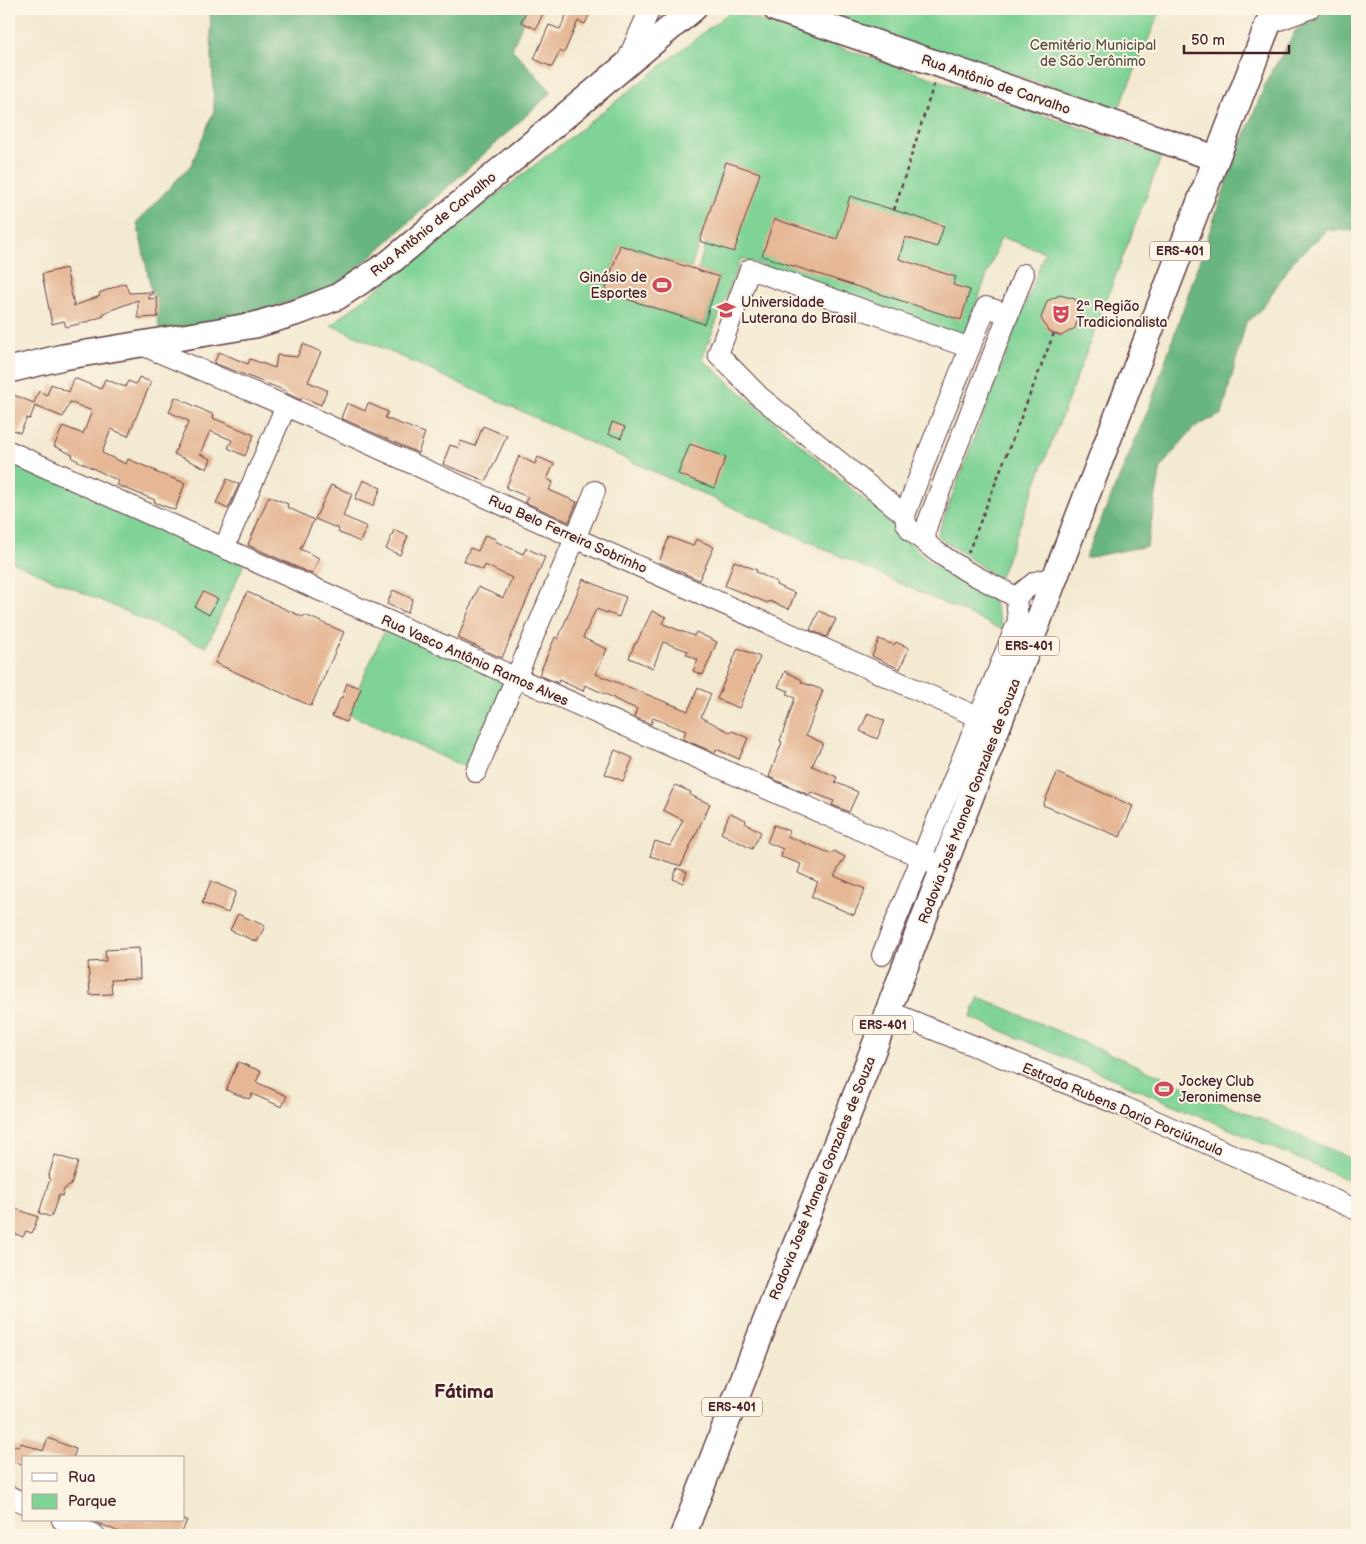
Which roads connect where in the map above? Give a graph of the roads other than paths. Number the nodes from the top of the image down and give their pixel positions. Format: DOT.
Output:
graph roads {
  1 [pos="650,9"];
  2 [pos="693,9"];
  3 [pos="776,9"];
  4 [pos="1309,9"];
  5 [pos="1271,16"];
  6 [pos="626,64"];
  7 [pos="1215,158"];
  8 [pos="1024,274"];
  9 [pos="1008,314"];
  10 [pos="137,343"];
  11 [pos="970,348"];
  12 [pos="9,370"];
  13 [pos="286,406"];
  14 [pos="9,451"];
  15 [pos="595,491"];
  16 [pos="905,515"];
  17 [pos="575,538"];
  18 [pos="927,544"];
  19 [pos="224,548"];
  20 [pos="1055,577"];
  21 [pos="1016,597"];
  22 [pos="1024,631"];
  23 [pos="516,678"];
  24 [pos="988,722"];
  25 [pos="476,772"];
  26 [pos="932,862"];
  27 [pos="882,955"];
  28 [pos="888,1011"];
  29 [pos="1357,1210"];
  30 [pos="9,1496"];
  31 [pos="22,1502"];
  32 [pos="66,1522"];
  33 [pos="87,1533"];
  34 [pos="682,1535"];
  1 -- 6 [label="street"];
  2 -- 6 [label="main road, Rua Antônio de Carvalho"];
  3 -- 7 [label="main road, Rua Antônio de Carvalho"];
  4 -- 5 [label="street"];
  5 -- 7 [label="main road, Rodovia José Manoel Gonzales de Souza / ERS-401"];
  6 -- 10 [label="main road, Rua Antônio de Carvalho"];
  7 -- 20 [label="main road, Rodovia José Manoel Gonzales de Souza / ERS-401"];
  8 -- 9 [label="street"];
  9 -- 11 [label="street"];
  9 -- 18 [label="street"];
  10 -- 12 [label="main road, Rua Antônio de Carvalho"];
  10 -- 13 [label="street, Rua Belo Ferreira Sobrinho"];
  11 -- 16 [label="street"];
  11 -- 16 [label="street"];
  13 -- 17 [label="street, Rua Belo Ferreira Sobrinho"];
  13 -- 19 [label="street"];
  14 -- 19 [label="street, Rua Vasco Antônio Ramos Alves"];
  15 -- 17 [label="street"];
  16 -- 18 [label="street"];
  17 -- 23 [label="street"];
  17 -- 24 [label="street, Rua Belo Ferreira Sobrinho"];
  18 -- 21 [label="street"];
  19 -- 23 [label="street, Rua Vasco Antônio Ramos Alves"];
  20 -- 21 [label="street"];
  20 -- 22 [label="main road, Rodovia José Manoel Gonzales de Souza / ERS-401"];
  21 -- 22 [label="street"];
  22 -- 24 [label="main road, Rodovia José Manoel Gonzales de Souza / ERS-401"];
  23 -- 25 [label="street"];
  23 -- 26 [label="street, Rua Vasco Antônio Ramos Alves"];
  24 -- 26 [label="main road, Rodovia José Manoel Gonzales de Souza / ERS-401"];
  26 -- 27 [label="street"];
  26 -- 28 [label="main road, Rodovia José Manoel Gonzales de Souza / ERS-401"];
  28 -- 29 [label="street, Estrada Rubens Dario Porciúncula"];
  28 -- 34 [label="main road, Rodovia José Manoel Gonzales de Souza / ERS-401"];
  30 -- 31 [label="street"];
  32 -- 33 [label="street"];
}
